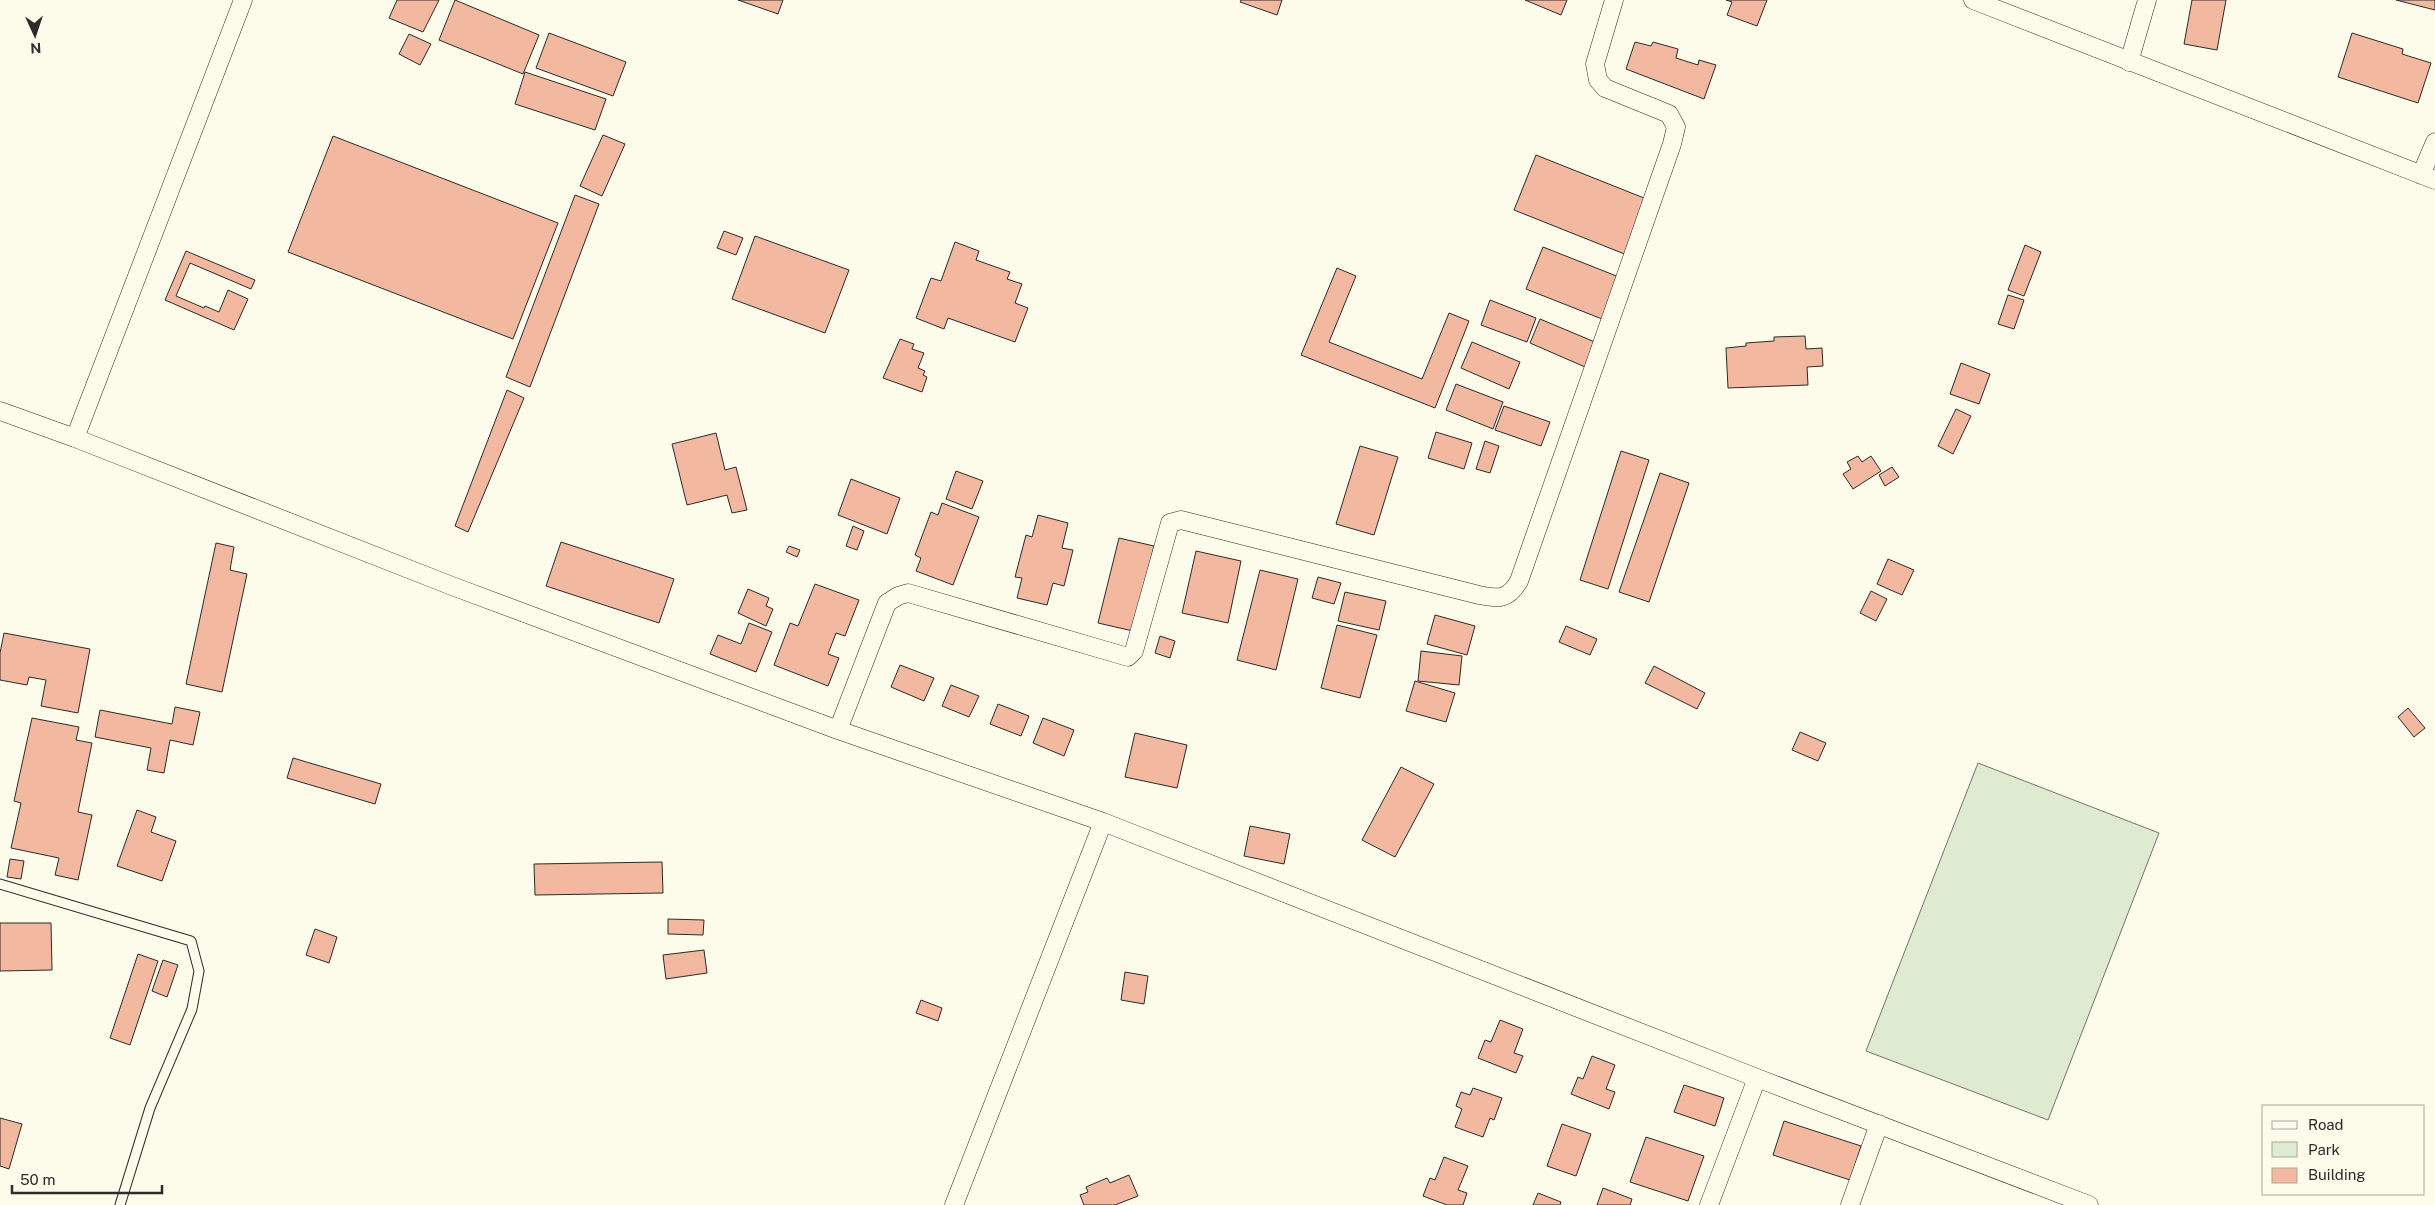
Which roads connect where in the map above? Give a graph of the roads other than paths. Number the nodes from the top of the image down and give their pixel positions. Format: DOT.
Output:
graph roads {
  1 [pos="242,0"];
  2 [pos="1614,0"];
  3 [pos="1973,0"];
  4 [pos="2147,0"];
  5 [pos="2129,62"];
  6 [pos="2435,142"];
  7 [pos="2428,177"];
  8 [pos="0,410"];
  9 [pos="75,438"];
  10 [pos="838,730"];
  11 [pos="1104,822"];
  12 [pos="0,884"];
  13 [pos="1757,1078"];
  14 [pos="1879,1124"];
  15 [pos="120,1205"];
  16 [pos="954,1205"];
  17 [pos="1709,1205"];
  18 [pos="1850,1205"];
  19 [pos="2089,1205"];
  1 -- 9 [label="street"];
  2 -- 10 [label="street"];
  3 -- 5 [label="street"];
  4 -- 5 [label="street"];
  5 -- 7 [label="street"];
  6 -- 7 [label="street"];
  8 -- 9 [label="street"];
  9 -- 10 [label="street"];
  10 -- 11 [label="street"];
  11 -- 13 [label="street"];
  11 -- 16 [label="street"];
  12 -- 15 [label="lane"];
  13 -- 14 [label="street"];
  13 -- 17 [label="street"];
  14 -- 18 [label="street"];
  14 -- 19 [label="street"];
}
